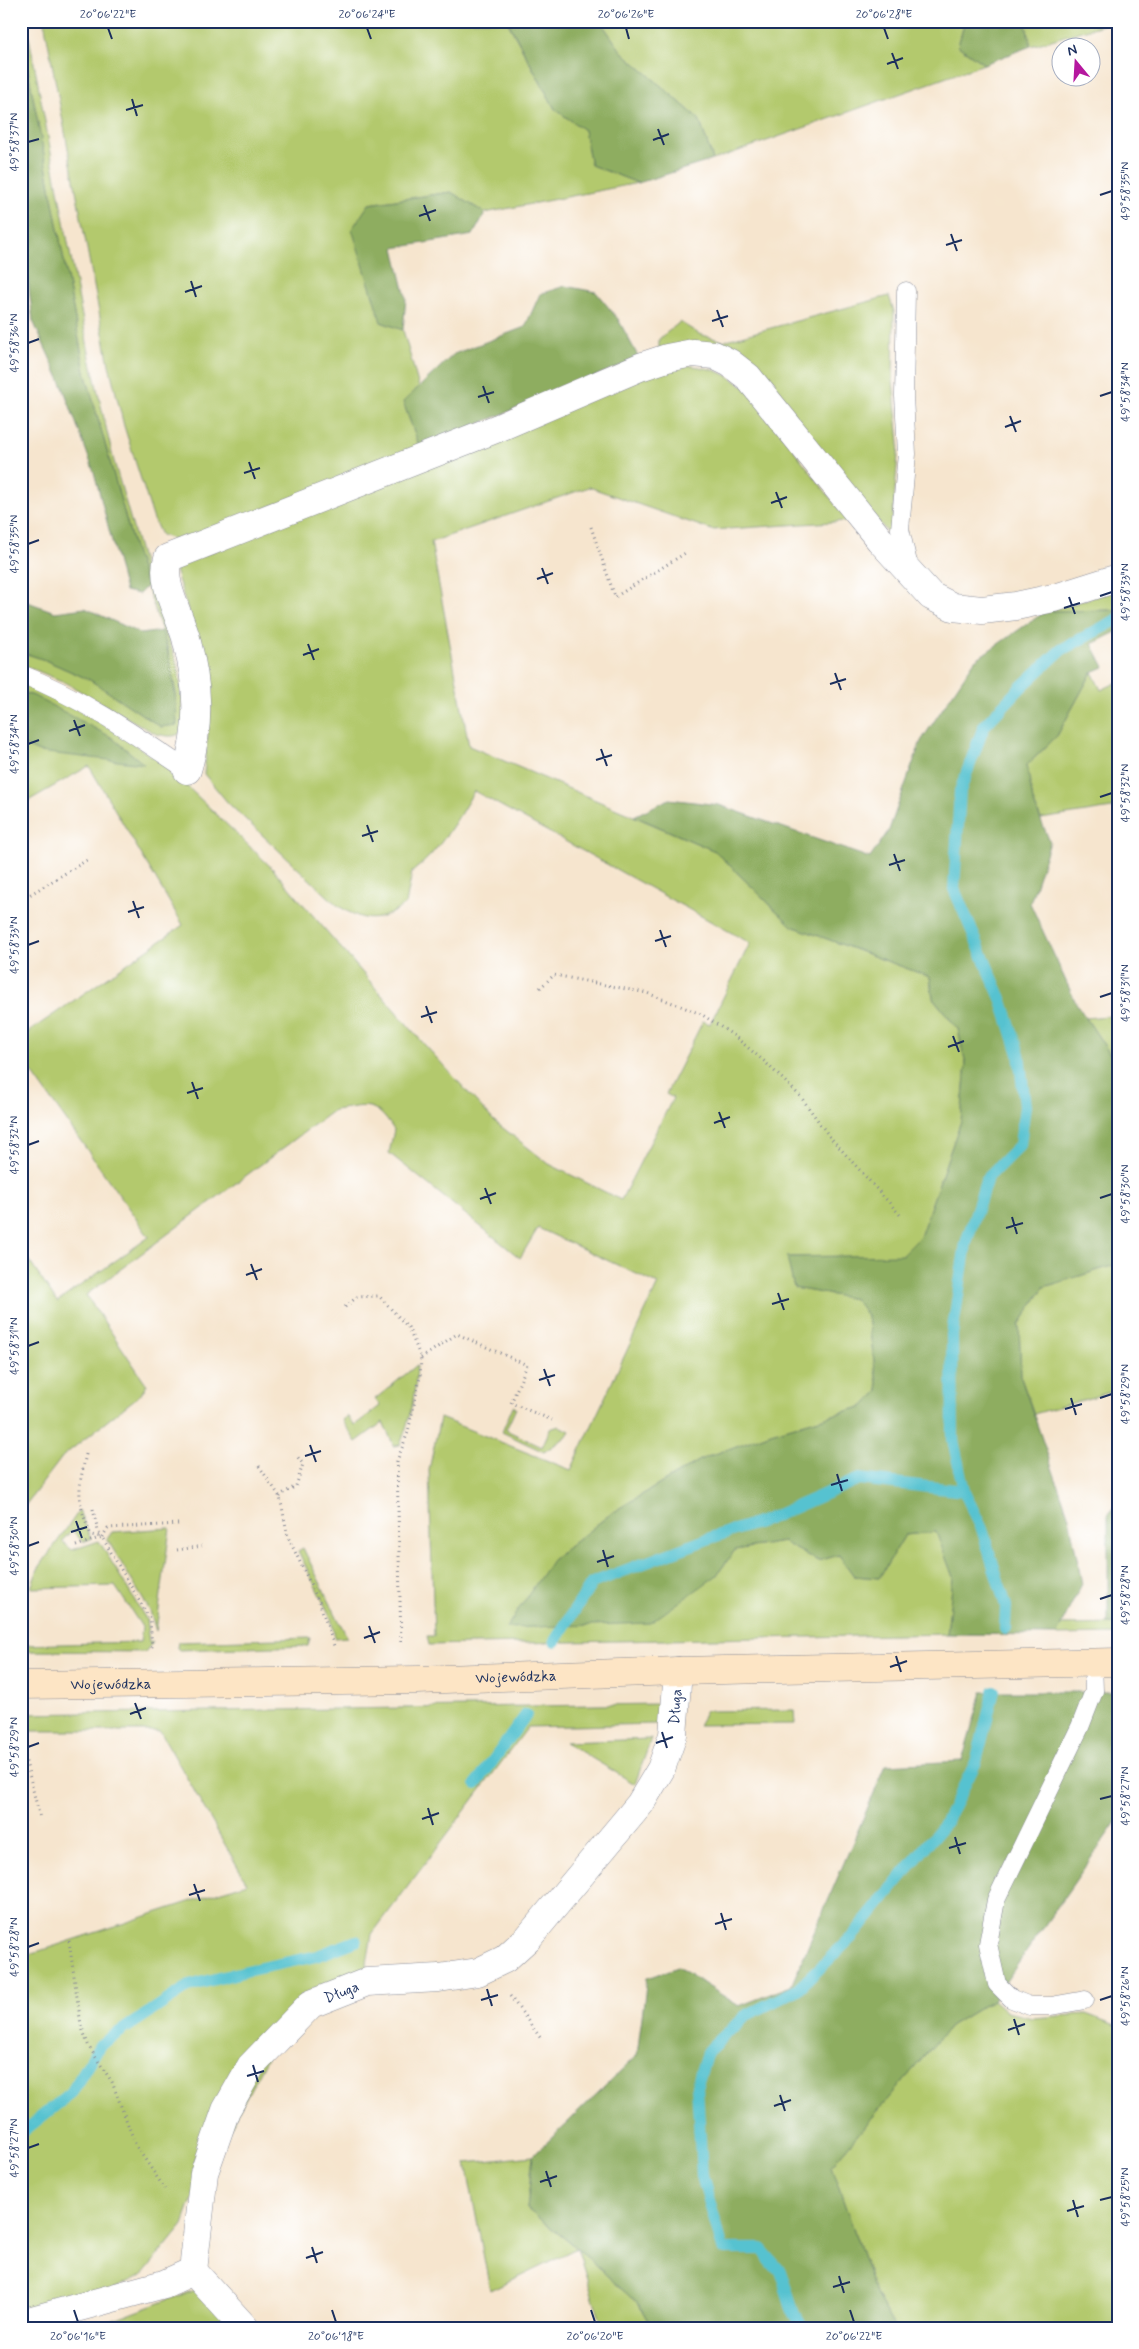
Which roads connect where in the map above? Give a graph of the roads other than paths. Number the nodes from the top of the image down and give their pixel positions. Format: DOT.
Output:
graph roads {
  1 [pos="906,291"];
  2 [pos="912,577"];
  3 [pos="1118,578"];
  4 [pos="21,674"];
  5 [pos="187,770"];
  6 [pos="1106,1662"];
  7 [pos="678,1671"];
  8 [pos="21,1685"];
  9 [pos="1085,2000"];
  10 [pos="193,2271"];
  11 [pos="21,2323"];
  12 [pos="245,2328"];
  1 -- 2 [label="lane"];
  2 -- 3 [label="street"];
  2 -- 5 [label="street"];
  4 -- 5 [label="lane"];
  6 -- 7 [label="main road, Wojewódzka"];
  6 -- 9 [label="lane"];
  7 -- 8 [label="main road, Wojewódzka"];
  7 -- 10 [label="street, Długa"];
  10 -- 11 [label="street"];
  10 -- 12 [label="street"];
}
